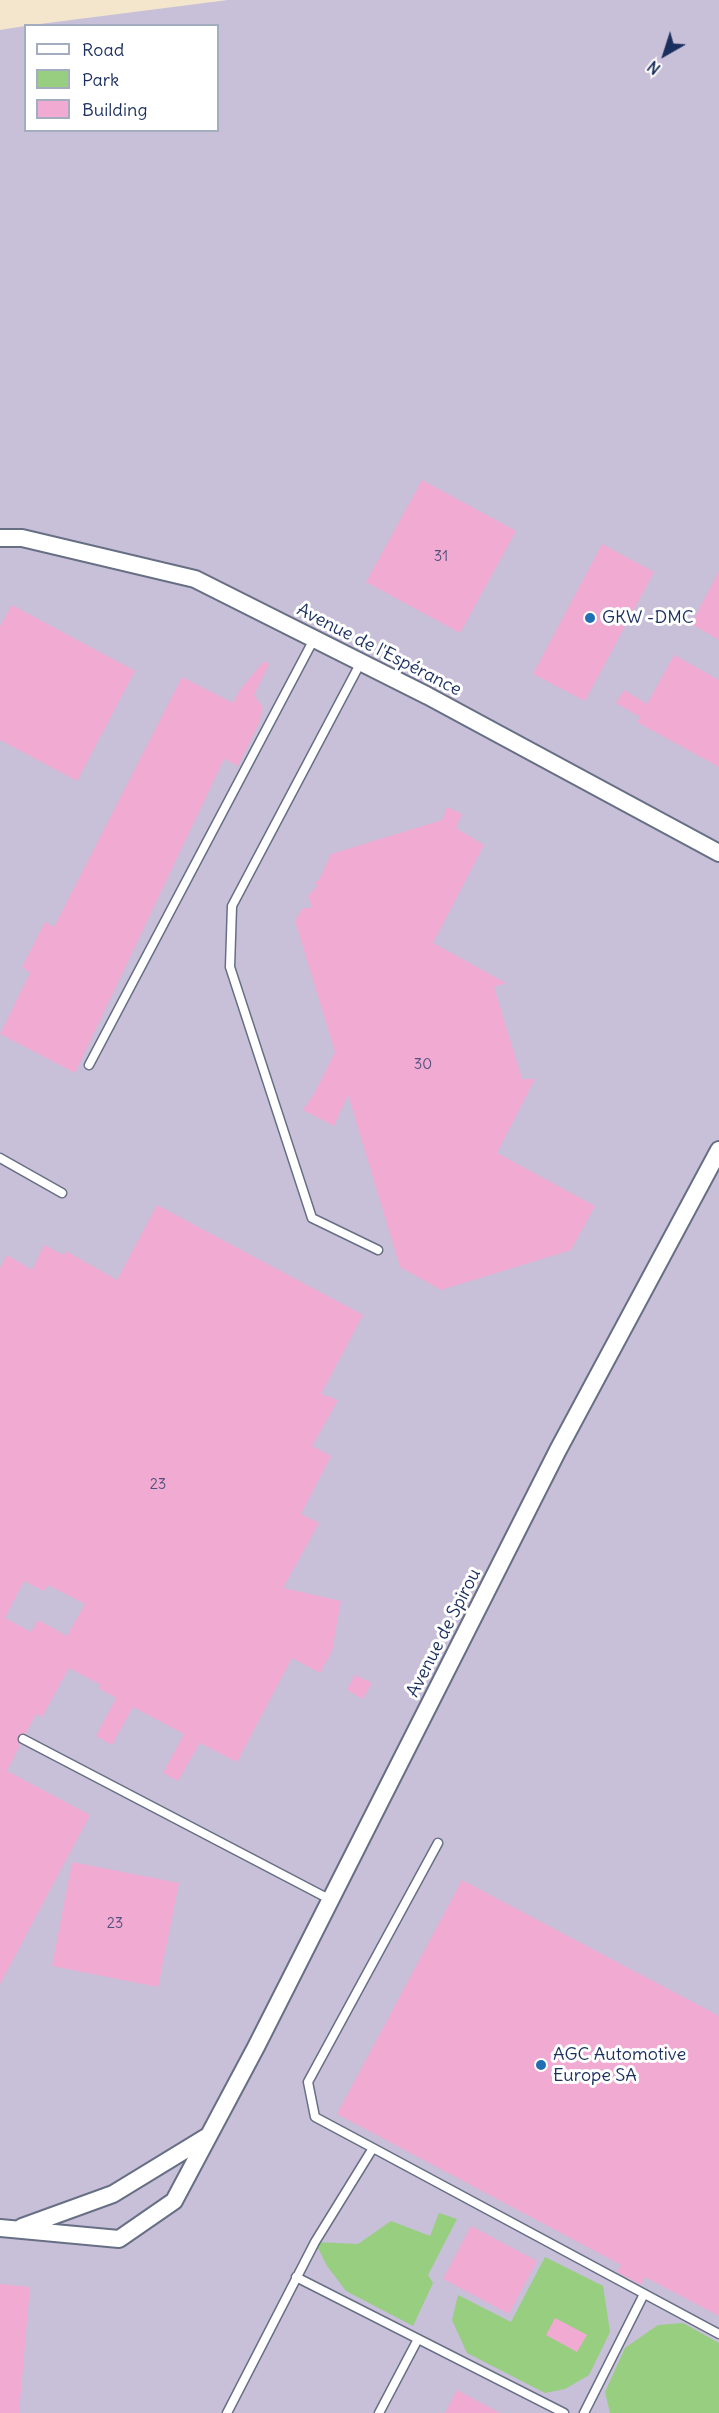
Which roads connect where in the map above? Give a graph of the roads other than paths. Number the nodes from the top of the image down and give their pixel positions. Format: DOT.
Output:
graph roads {
  1 [pos="0,538"];
  2 [pos="314,639"];
  3 [pos="361,662"];
  4 [pos="719,853"];
  5 [pos="89,1065"];
  6 [pos="719,1149"];
  7 [pos="0,1158"];
  8 [pos="62,1193"];
  9 [pos="378,1250"];
  10 [pos="23,1739"];
  11 [pos="438,1843"];
  12 [pos="330,1900"];
  13 [pos="209,2136"];
  14 [pos="373,2148"];
  15 [pos="8,2229"];
  16 [pos="296,2277"];
  17 [pos="644,2294"];
  18 [pos="719,2334"];
  19 [pos="418,2339"];
  20 [pos="227,2413"];
  21 [pos="379,2413"];
  22 [pos="564,2413"];
  23 [pos="584,2413"];
  1 -- 2 [label="street, Avenue de l'Espérance"];
  2 -- 3 [label="street, Avenue de l'Espérance"];
  2 -- 5 [label="lane"];
  3 -- 4 [label="street, Avenue de l'Espérance"];
  3 -- 9 [label="lane"];
  6 -- 12 [label="street, Avenue de Spirou"];
  7 -- 8 [label="lane"];
  10 -- 12 [label="lane"];
  11 -- 14 [label="lane"];
  12 -- 13 [label="street, Avenue de Spirou"];
  13 -- 15 [label="street, Avenue de Spirou"];
  13 -- 15 [label="street, Avenue de Spirou"];
  14 -- 16 [label="lane"];
  14 -- 17 [label="lane"];
  16 -- 19 [label="lane"];
  16 -- 20 [label="lane"];
  17 -- 18 [label="lane"];
  17 -- 23 [label="lane"];
  19 -- 21 [label="lane"];
  19 -- 22 [label="lane"];
}
